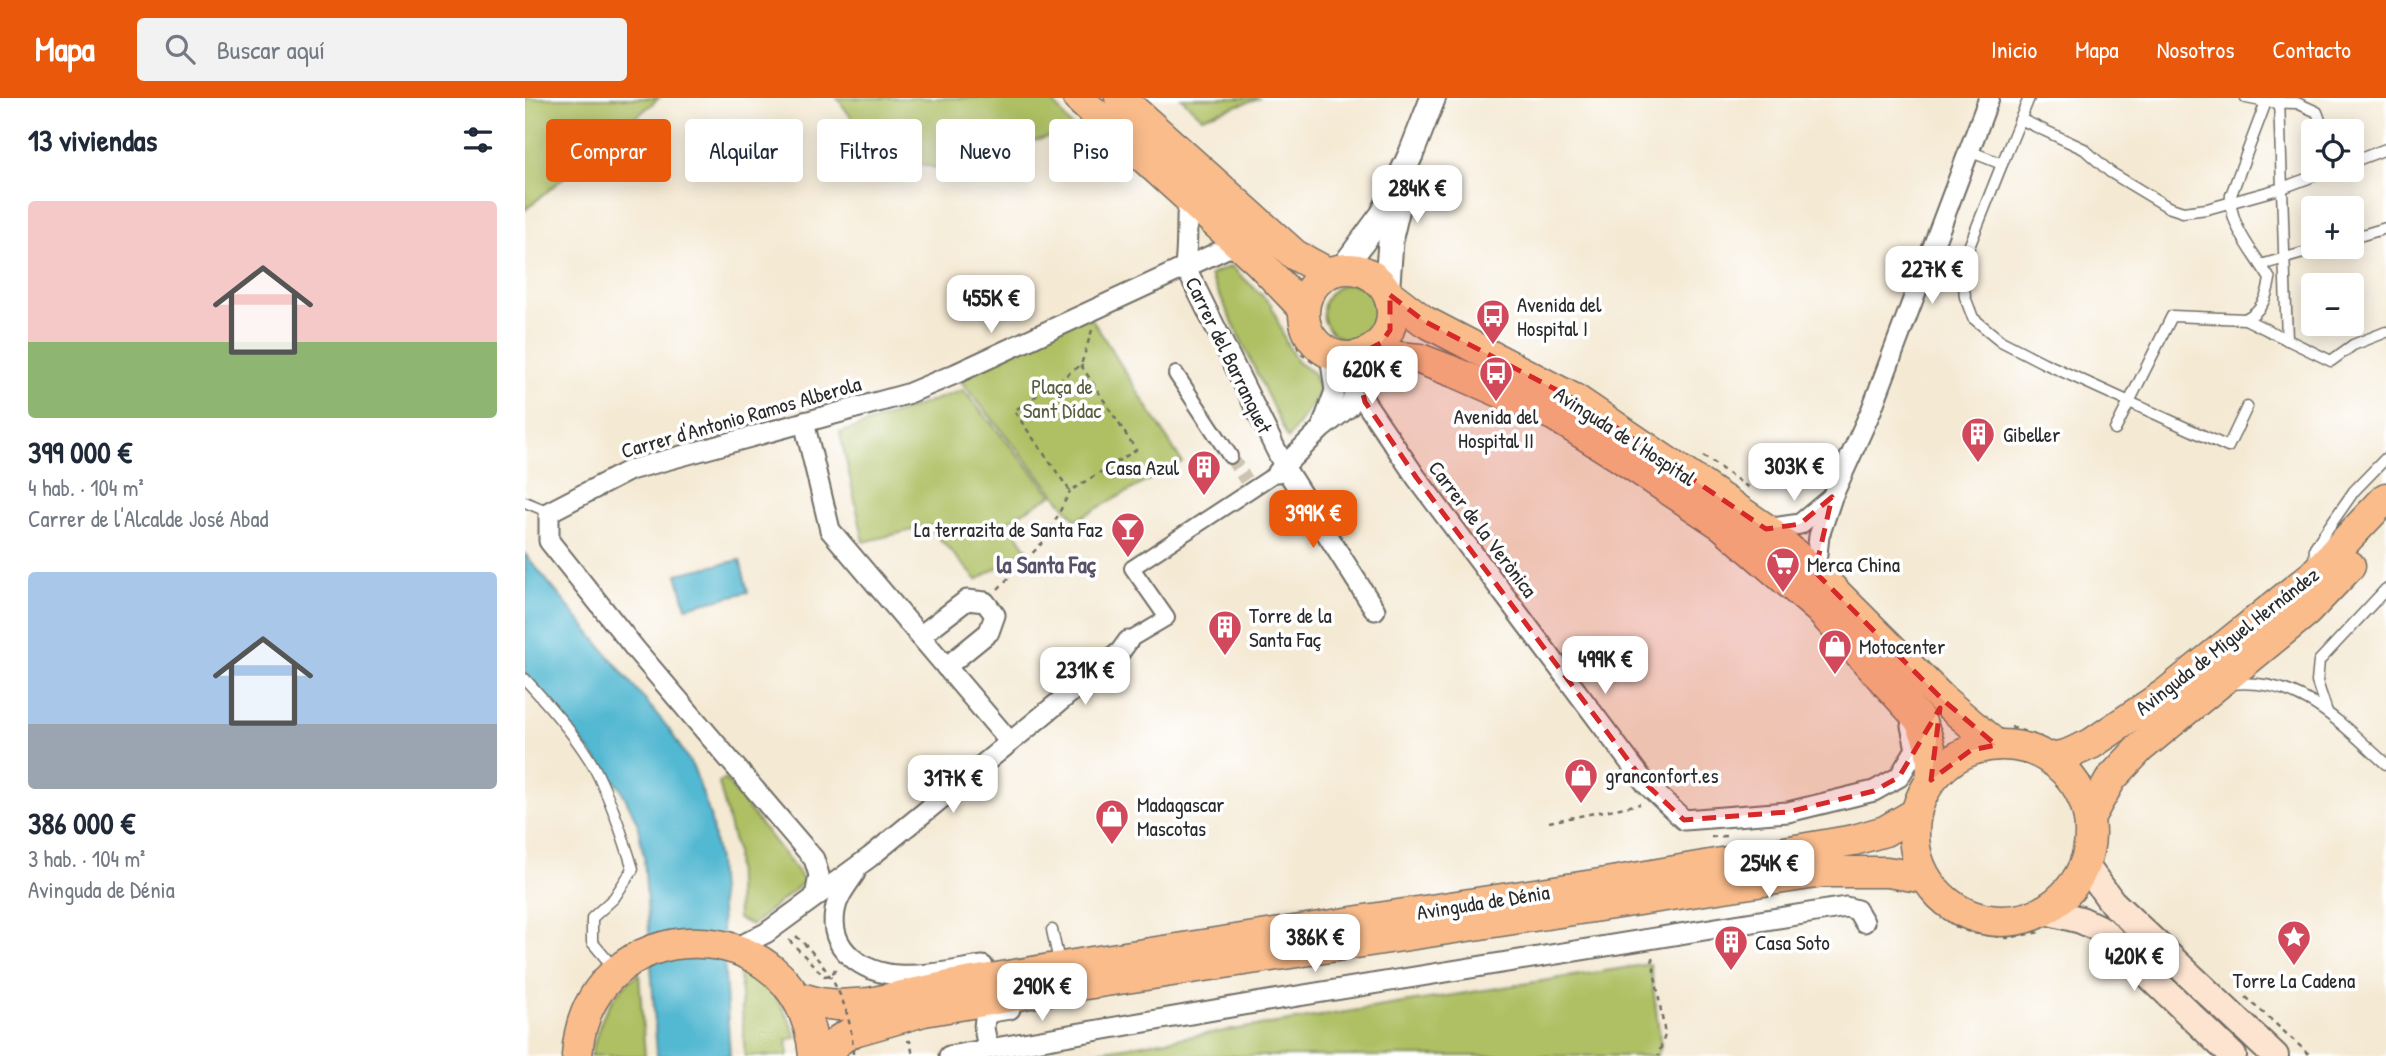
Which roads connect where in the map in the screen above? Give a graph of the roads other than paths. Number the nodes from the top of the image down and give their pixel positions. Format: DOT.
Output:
graph roads {
  1 [pos="1078,98"];
  2 [pos="1120,98"];
  3 [pos="1433,98"];
  4 [pos="1989,98"];
  5 [pos="2028,98"];
  6 [pos="2246,98"];
  7 [pos="2279,100"];
  8 [pos="2266,102"];
  9 [pos="2020,119"];
  10 [pos="2320,119"];
  11 [pos="2386,149"];
  12 [pos="1969,150"];
  13 [pos="1411,153"];
  14 [pos="2364,157"];
  15 [pos="2002,164"];
  16 [pos="2301,181"];
  17 [pos="2282,188"];
  18 [pos="1188,197"];
  19 [pos="2230,203"];
  20 [pos="2386,228"];
  21 [pos="2364,234"];
  22 [pos="1238,243"];
  23 [pos="2301,254"];
  24 [pos="2285,259"];
  25 [pos="1185,265"];
  26 [pos="2261,265"];
  27 [pos="1335,270"];
  28 [pos="1388,292"];
  29 [pos="1303,309"];
  30 [pos="2245,319"];
  31 [pos="2386,331"];
  32 [pos="2287,340"];
  33 [pos="1353,362"];
  34 [pos="1176,374"];
  35 [pos="2128,402"];
  36 [pos="2247,407"];
  37 [pos="804,422"];
  38 [pos="1321,429"];
  39 [pos="2115,430"];
  40 [pos="1230,456"];
  41 [pos="2386,458"];
  42 [pos="1281,470"];
  43 [pos="1832,497"];
  44 [pos="2386,498"];
  45 [pos="525,502"];
  46 [pos="549,512"];
  47 [pos="1766,529"];
  48 [pos="2386,529"];
  49 [pos="1815,572"];
  50 [pos="2313,575"];
  51 [pos="2386,589"];
  52 [pos="1375,610"];
  53 [pos="920,636"];
  54 [pos="1128,641"];
  55 [pos="946,667"];
  56 [pos="525,679"];
  57 [pos="2213,686"];
  58 [pos="1907,705"];
  59 [pos="2327,712"];
  60 [pos="1999,734"];
  61 [pos="1010,741"];
  62 [pos="2049,749"];
  63 [pos="2386,764"];
  64 [pos="1931,780"];
  65 [pos="1916,813"];
  66 [pos="2089,816"];
  67 [pos="814,859"];
  68 [pos="862,863"];
  69 [pos="2085,865"];
  70 [pos="1924,888"];
  71 [pos="815,897"];
  72 [pos="2045,921"];
  73 [pos="1864,922"];
  74 [pos="1052,930"];
  75 [pos="733,947"];
  76 [pos="1058,957"];
  77 [pos="1092,962"];
  78 [pos="617,971"];
  79 [pos="1066,987"];
  80 [pos="797,997"];
  81 [pos="924,1012"];
  82 [pos="984,1028"];
  83 [pos="988,1048"];
  84 [pos="575,1052"];
  85 [pos="814,1056"];
  86 [pos="825,1056"];
  87 [pos="949,1056"];
  88 [pos="2233,1056"];
  89 [pos="2275,1056"];
  1 -- 18 [label="main road"];
  2 -- 27 [label="main road"];
  3 -- 13 [label="street"];
  4 -- 12 [label="street"];
  5 -- 9 [label="lane"];
  6 -- 8 [label="lane"];
  7 -- 8 [label="lane"];
  7 -- 10 [label="lane"];
  7 -- 17 [label="lane"];
  8 -- 19 [label="lane"];
  9 -- 15 [label="lane"];
  9 -- 19 [label="lane"];
  11 -- 14 [label="lane"];
  12 -- 15 [label="lane"];
  12 -- 43 [label="street"];
  13 -- 27 [label="street"];
  13 -- 28 [label="street"];
  15 -- 35 [label="lane"];
  16 -- 17 [label="lane"];
  17 -- 19 [label="lane"];
  17 -- 24 [label="lane"];
  18 -- 22 [label="main road"];
  18 -- 25 [label="street, Carrer del Barranquet"];
  19 -- 26 [label="lane"];
  20 -- 21 [label="lane"];
  22 -- 25 [label="street, Carrer d'Antonio Ramos Alberola"];
  22 -- 29 [label="main road"];
  23 -- 24 [label="lane"];
  24 -- 26 [label="lane"];
  24 -- 32 [label="lane"];
  25 -- 37 [label="street, Carrer d'Antonio Ramos Alberola"];
  25 -- 42 [label="street, Carrer del Barranquet"];
  26 -- 30 [label="lane"];
  27 -- 28 [label="main road"];
  27 -- 29 [label="main road"];
  28 -- 33 [label="main road"];
  28 -- 47 [label="main road, Avinguda de l'Hospital"];
  29 -- 33 [label="main road"];
  30 -- 32 [label="lane"];
  30 -- 35 [label="lane"];
  31 -- 32 [label="lane"];
  33 -- 38 [label="street"];
  33 -- 38 [label="street"];
  33 -- 58 [label="main road, Avinguda de l'Hospital"];
  33 -- 58 [label="street, Carrer de la Verònica"];
  34 -- 40 [label="street"];
  35 -- 36 [label="lane"];
  35 -- 39 [label="lane"];
  37 -- 46 [label="street, Carrer d'Antonio Ramos Alberola"];
  37 -- 53 [label="street"];
  38 -- 42 [label="street"];
  41 -- 50 [label="lane"];
  42 -- 52 [label="street, Carrer del Barranquet"];
  42 -- 54 [label="street"];
  43 -- 47 [label="street"];
  43 -- 49 [label="street"];
  44 -- 50 [label="main road, Avinguda de Miguel Hernández"];
  45 -- 46 [label="lane"];
  46 -- 67 [label="street"];
  47 -- 49 [label="main road, Avinguda de l'Hospital"];
  48 -- 57 [label="main road, Avinguda de Miguel Hernández"];
  49 -- 60 [label="main road, Avinguda de l'Hospital"];
  50 -- 62 [label="main road, Avinguda de Miguel Hernández"];
  51 -- 59 [label="lane"];
  53 -- 55 [label="street"];
  53 -- 55 [label="street"];
  54 -- 61 [label="street"];
  55 -- 61 [label="street"];
  56 -- 78 [label="lane"];
  57 -- 59 [label="lane"];
  57 -- 66 [label="main road, Avinguda de Miguel Hernández"];
  58 -- 64 [label="main road, Avinguda de l'Hospital"];
  59 -- 63 [label="lane"];
  60 -- 62 [label="main road"];
  60 -- 64 [label="main road"];
  61 -- 68 [label="street"];
  62 -- 66 [label="main road"];
  64 -- 65 [label="main road"];
  65 -- 70 [label="main road"];
  65 -- 77 [label="main road, Avinguda de Dénia"];
  66 -- 69 [label="main road"];
  67 -- 68 [label="street"];
  67 -- 71 [label="street"];
  68 -- 71 [label="street"];
  68 -- 76 [label="street"];
  69 -- 72 [label="main road"];
  69 -- 89 [label="main road"];
  70 -- 72 [label="main road"];
  70 -- 79 [label="main road, Avinguda de Dénia"];
  71 -- 75 [label="street"];
  72 -- 88 [label="main road"];
  73 -- 83 [label="street"];
  74 -- 76 [label="lane"];
  75 -- 78 [label="main road"];
  75 -- 80 [label="main road"];
  76 -- 77 [label="street"];
  77 -- 80 [label="main road, Avinguda de Dénia"];
  78 -- 84 [label="main road"];
  79 -- 81 [label="main road, Avinguda de Dénia"];
  79 -- 82 [label="street"];
  80 -- 85 [label="main road"];
  81 -- 82 [label="street"];
  81 -- 86 [label="main road, Avinguda de Dénia"];
  82 -- 83 [label="street"];
  83 -- 87 [label="street"];
}
